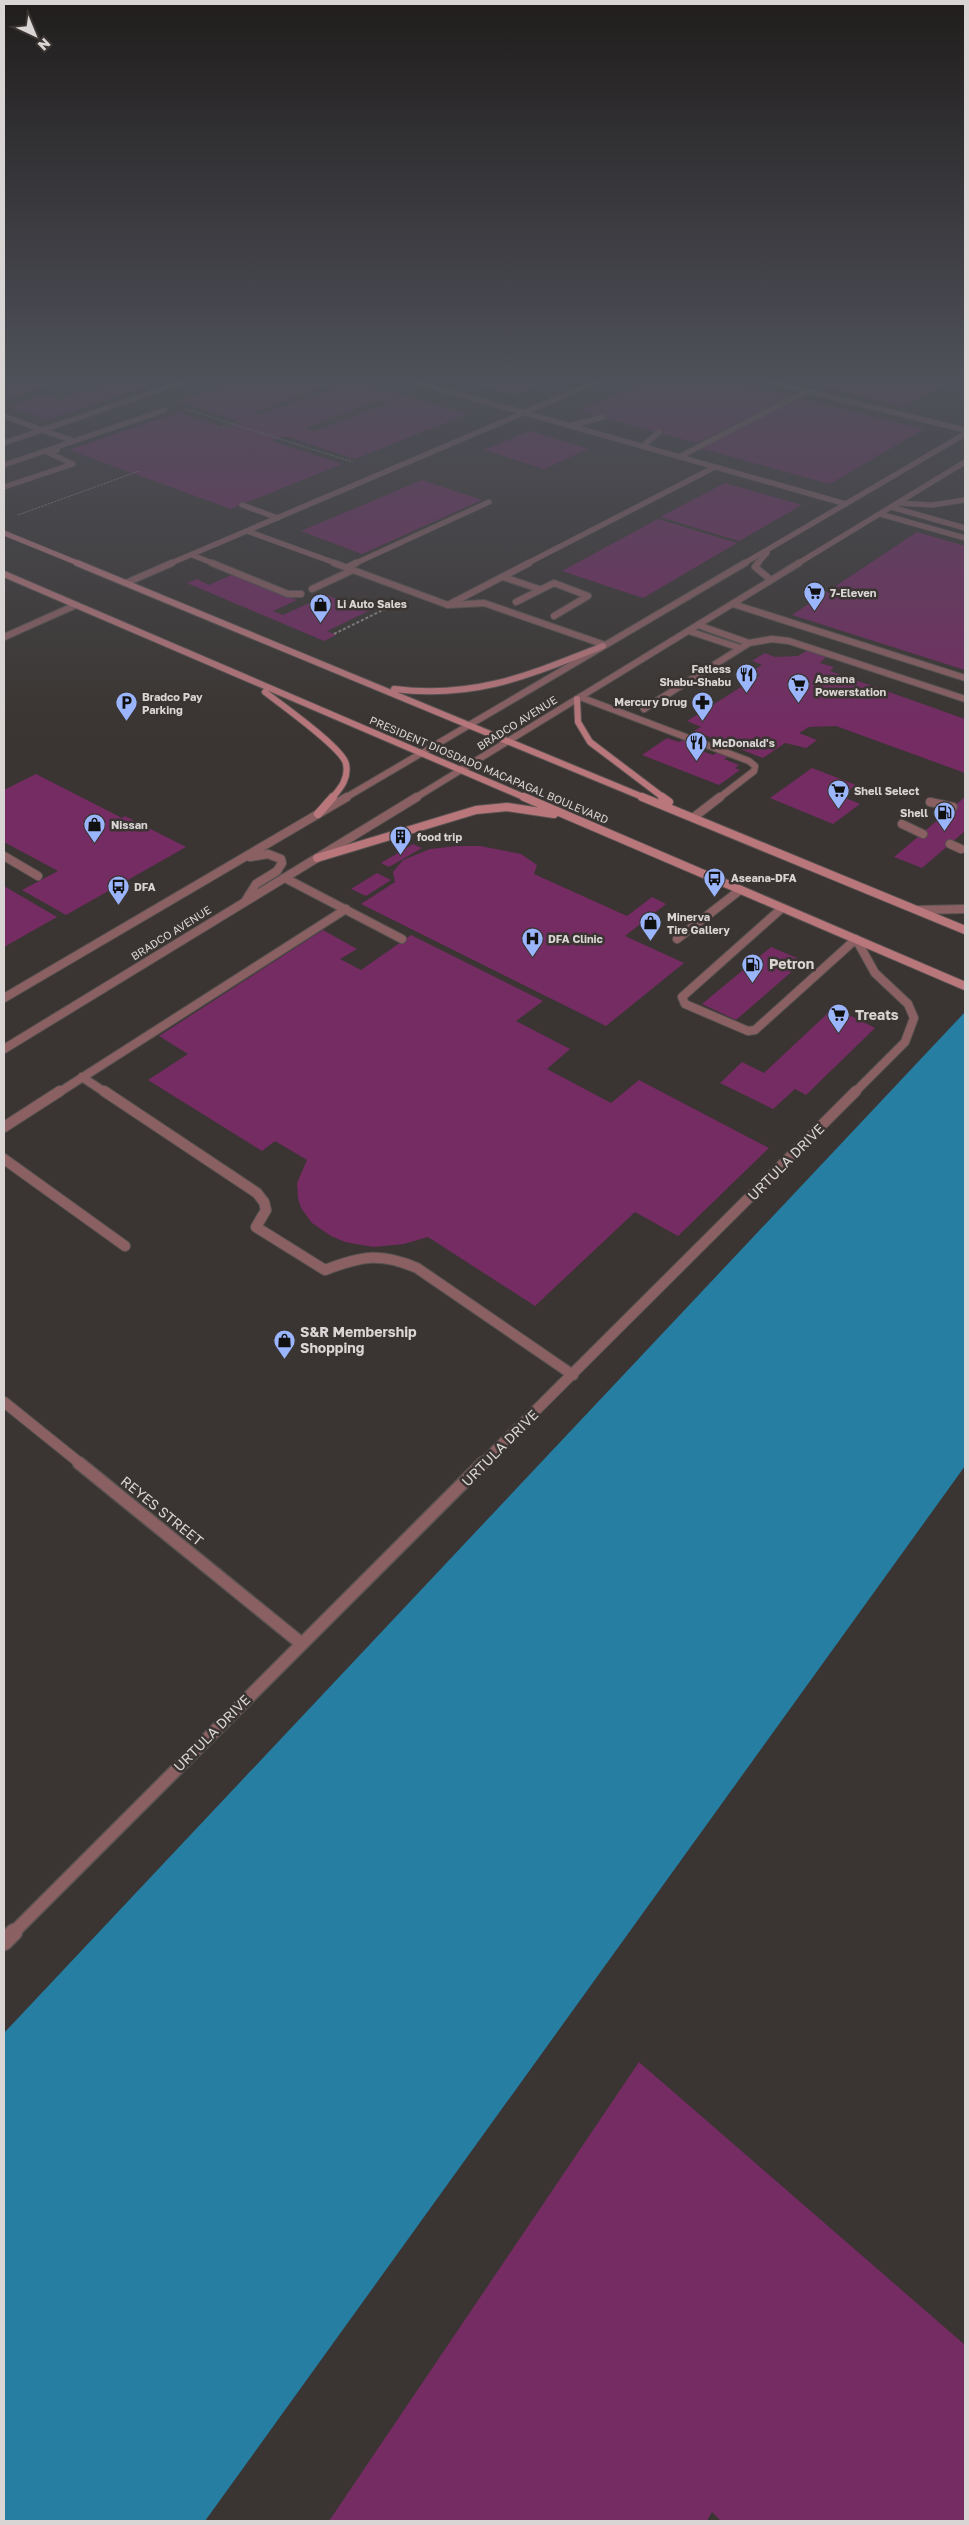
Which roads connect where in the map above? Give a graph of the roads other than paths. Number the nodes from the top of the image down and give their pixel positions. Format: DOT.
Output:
graph roads {
  1 [pos="328,497"];
  2 [pos="658,497"];
  3 [pos="821,497"];
  4 [pos="858,497"];
  5 [pos="908,497"];
  6 [pos="965,500"];
  7 [pos="489,502"];
  8 [pos="898,503"];
  9 [pos="846,504"];
  10 [pos="242,505"];
  11 [pos="891,507"];
  12 [pos="880,514"];
  13 [pos="278,518"];
  14 [pos="965,528"];
  15 [pos="247,531"];
  16 [pos="4,533"];
  17 [pos="965,538"];
  18 [pos="773,546"];
  19 [pos="192,555"];
  20 [pos="346,568"];
  21 [pos="353,570"];
  22 [pos="4,574"];
  23 [pos="503,577"];
  24 [pos="771,580"];
  25 [pos="126,583"];
  26 [pos="312,589"];
  27 [pos="539,589"];
  28 [pos="301,594"];
  29 [pos="516,602"];
  30 [pos="733,604"];
  31 [pos="448,605"];
  32 [pos="76,606"];
  33 [pos="554,616"];
  34 [pos="698,625"];
  35 [pos="689,631"];
  36 [pos="4,637"];
  37 [pos="749,643"];
  38 [pos="604,646"];
  39 [pos="740,648"];
  40 [pos="965,678"];
  41 [pos="252,683"];
  42 [pos="382,688"];
  43 [pos="579,698"];
  44 [pos="965,699"];
  45 [pos="644,709"];
  46 [pos="470,724"];
  47 [pos="510,740"];
  48 [pos="421,753"];
  49 [pos="462,770"];
  50 [pos="930,802"];
  51 [pos="953,807"];
  52 [pos="682,812"];
  53 [pos="318,814"];
  54 [pos="694,817"];
  55 [pos="574,818"];
  56 [pos="902,824"];
  57 [pos="923,834"];
  58 [pos="950,844"];
  59 [pos="961,849"];
  60 [pos="4,856"];
  61 [pos="317,858"];
  62 [pos="228,867"];
  63 [pos="38,876"];
  64 [pos="285,878"];
  65 [pos="740,890"];
  66 [pos="246,901"];
  67 [pos="782,908"];
  68 [pos="346,909"];
  69 [pos="918,910"];
  70 [pos="965,910"];
  71 [pos="965,930"];
  72 [pos="402,939"];
  73 [pos="677,940"];
  74 [pos="856,940"];
  75 [pos="965,986"];
  76 [pos="4,998"];
  77 [pos="4,1049"];
  78 [pos="82,1077"];
  79 [pos="4,1127"];
  80 [pos="4,1159"];
  81 [pos="124,1246"];
  82 [pos="573,1375"];
  83 [pos="4,1402"];
  84 [pos="302,1644"];
  85 [pos="4,1942"];
  1 -- 13 [label="street"];
  2 -- 23 [label="street"];
  3 -- 9 [label="street"];
  4 -- 9 [label="street, BRADCO AVENUE"];
  5 -- 8 [label="street, BRADCO AVENUE"];
  6 -- 8 [label="street"];
  7 -- 20 [label="street"];
  8 -- 11 [label="street, BRADCO AVENUE"];
  9 -- 18 [label="street, BRADCO AVENUE"];
  10 -- 13 [label="street"];
  11 -- 12 [label="street, BRADCO AVENUE"];
  11 -- 14 [label="street"];
  12 -- 17 [label="street"];
  12 -- 24 [label="street, BRADCO AVENUE"];
  13 -- 15 [label="street"];
  15 -- 19 [label="street"];
  15 -- 20 [label="street"];
  16 -- 25 [label="main road"];
  18 -- 24 [label="street"];
  18 -- 38 [label="street, BRADCO AVENUE"];
  19 -- 25 [label="street"];
  19 -- 28 [label="street"];
  20 -- 21 [label="street"];
  21 -- 26 [label="street"];
  21 -- 31 [label="street"];
  22 -- 32 [label="main road, PRESIDENT DIOSDADO MACAPAGAL BOULEVARD"];
  23 -- 27 [label="street"];
  23 -- 31 [label="street"];
  24 -- 30 [label="street, BRADCO AVENUE"];
  25 -- 42 [label="main road"];
  27 -- 29 [label="street"];
  27 -- 33 [label="street"];
  30 -- 34 [label="street, BRADCO AVENUE"];
  30 -- 40 [label="street"];
  31 -- 38 [label="street"];
  32 -- 36 [label="street"];
  32 -- 41 [label="main road, PRESIDENT DIOSDADO MACAPAGAL BOULEVARD"];
  34 -- 35 [label="street, BRADCO AVENUE"];
  34 -- 37 [label="street"];
  35 -- 39 [label="street"];
  35 -- 43 [label="street, BRADCO AVENUE"];
  37 -- 39 [label="street"];
  37 -- 44 [label="street"];
  38 -- 42 [label="main road"];
  38 -- 46 [label="street, BRADCO AVENUE"];
  39 -- 45 [label="street"];
  41 -- 48 [label="main road, PRESIDENT DIOSDADO MACAPAGAL BOULEVARD"];
  41 -- 53 [label="main road"];
  42 -- 46 [label="main road"];
  43 -- 47 [label="street, BRADCO AVENUE"];
  43 -- 52 [label="main road"];
  43 -- 54 [label="street"];
  46 -- 47 [label="main road"];
  46 -- 48 [label="street, BRADCO AVENUE"];
  47 -- 49 [label="street, BRADCO AVENUE"];
  47 -- 52 [label="main road"];
  48 -- 49 [label="main road, PRESIDENT DIOSDADO MACAPAGAL BOULEVARD"];
  48 -- 53 [label="street, BRADCO AVENUE"];
  49 -- 55 [label="main road, PRESIDENT DIOSDADO MACAPAGAL BOULEVARD"];
  49 -- 61 [label="street, BRADCO AVENUE"];
  50 -- 51 [label="street"];
  52 -- 54 [label="main road"];
  53 -- 62 [label="street, BRADCO AVENUE"];
  54 -- 69 [label="main road"];
  55 -- 61 [label="main road"];
  55 -- 65 [label="main road, PRESIDENT DIOSDADO MACAPAGAL BOULEVARD"];
  56 -- 57 [label="street"];
  58 -- 59 [label="street"];
  60 -- 63 [label="street"];
  61 -- 64 [label="street, BRADCO AVENUE"];
  62 -- 66 [label="street"];
  62 -- 76 [label="street, BRADCO AVENUE"];
  64 -- 66 [label="street, BRADCO AVENUE"];
  64 -- 68 [label="street"];
  65 -- 67 [label="main road, PRESIDENT DIOSDADO MACAPAGAL BOULEVARD"];
  65 -- 73 [label="street"];
  66 -- 77 [label="street, BRADCO AVENUE"];
  67 -- 74 [label="main road, PRESIDENT DIOSDADO MACAPAGAL BOULEVARD"];
  67 -- 74 [label="street"];
  68 -- 72 [label="street"];
  68 -- 78 [label="street"];
  69 -- 70 [label="street"];
  69 -- 71 [label="main road"];
  74 -- 75 [label="main road, PRESIDENT DIOSDADO MACAPAGAL BOULEVARD"];
  74 -- 82 [label="street, URTULA DRIVE"];
  78 -- 79 [label="street"];
  78 -- 82 [label="street"];
  80 -- 81 [label="street"];
  82 -- 84 [label="street, URTULA DRIVE"];
  83 -- 84 [label="street, REYES STREET"];
  84 -- 85 [label="street, URTULA DRIVE"];
}
